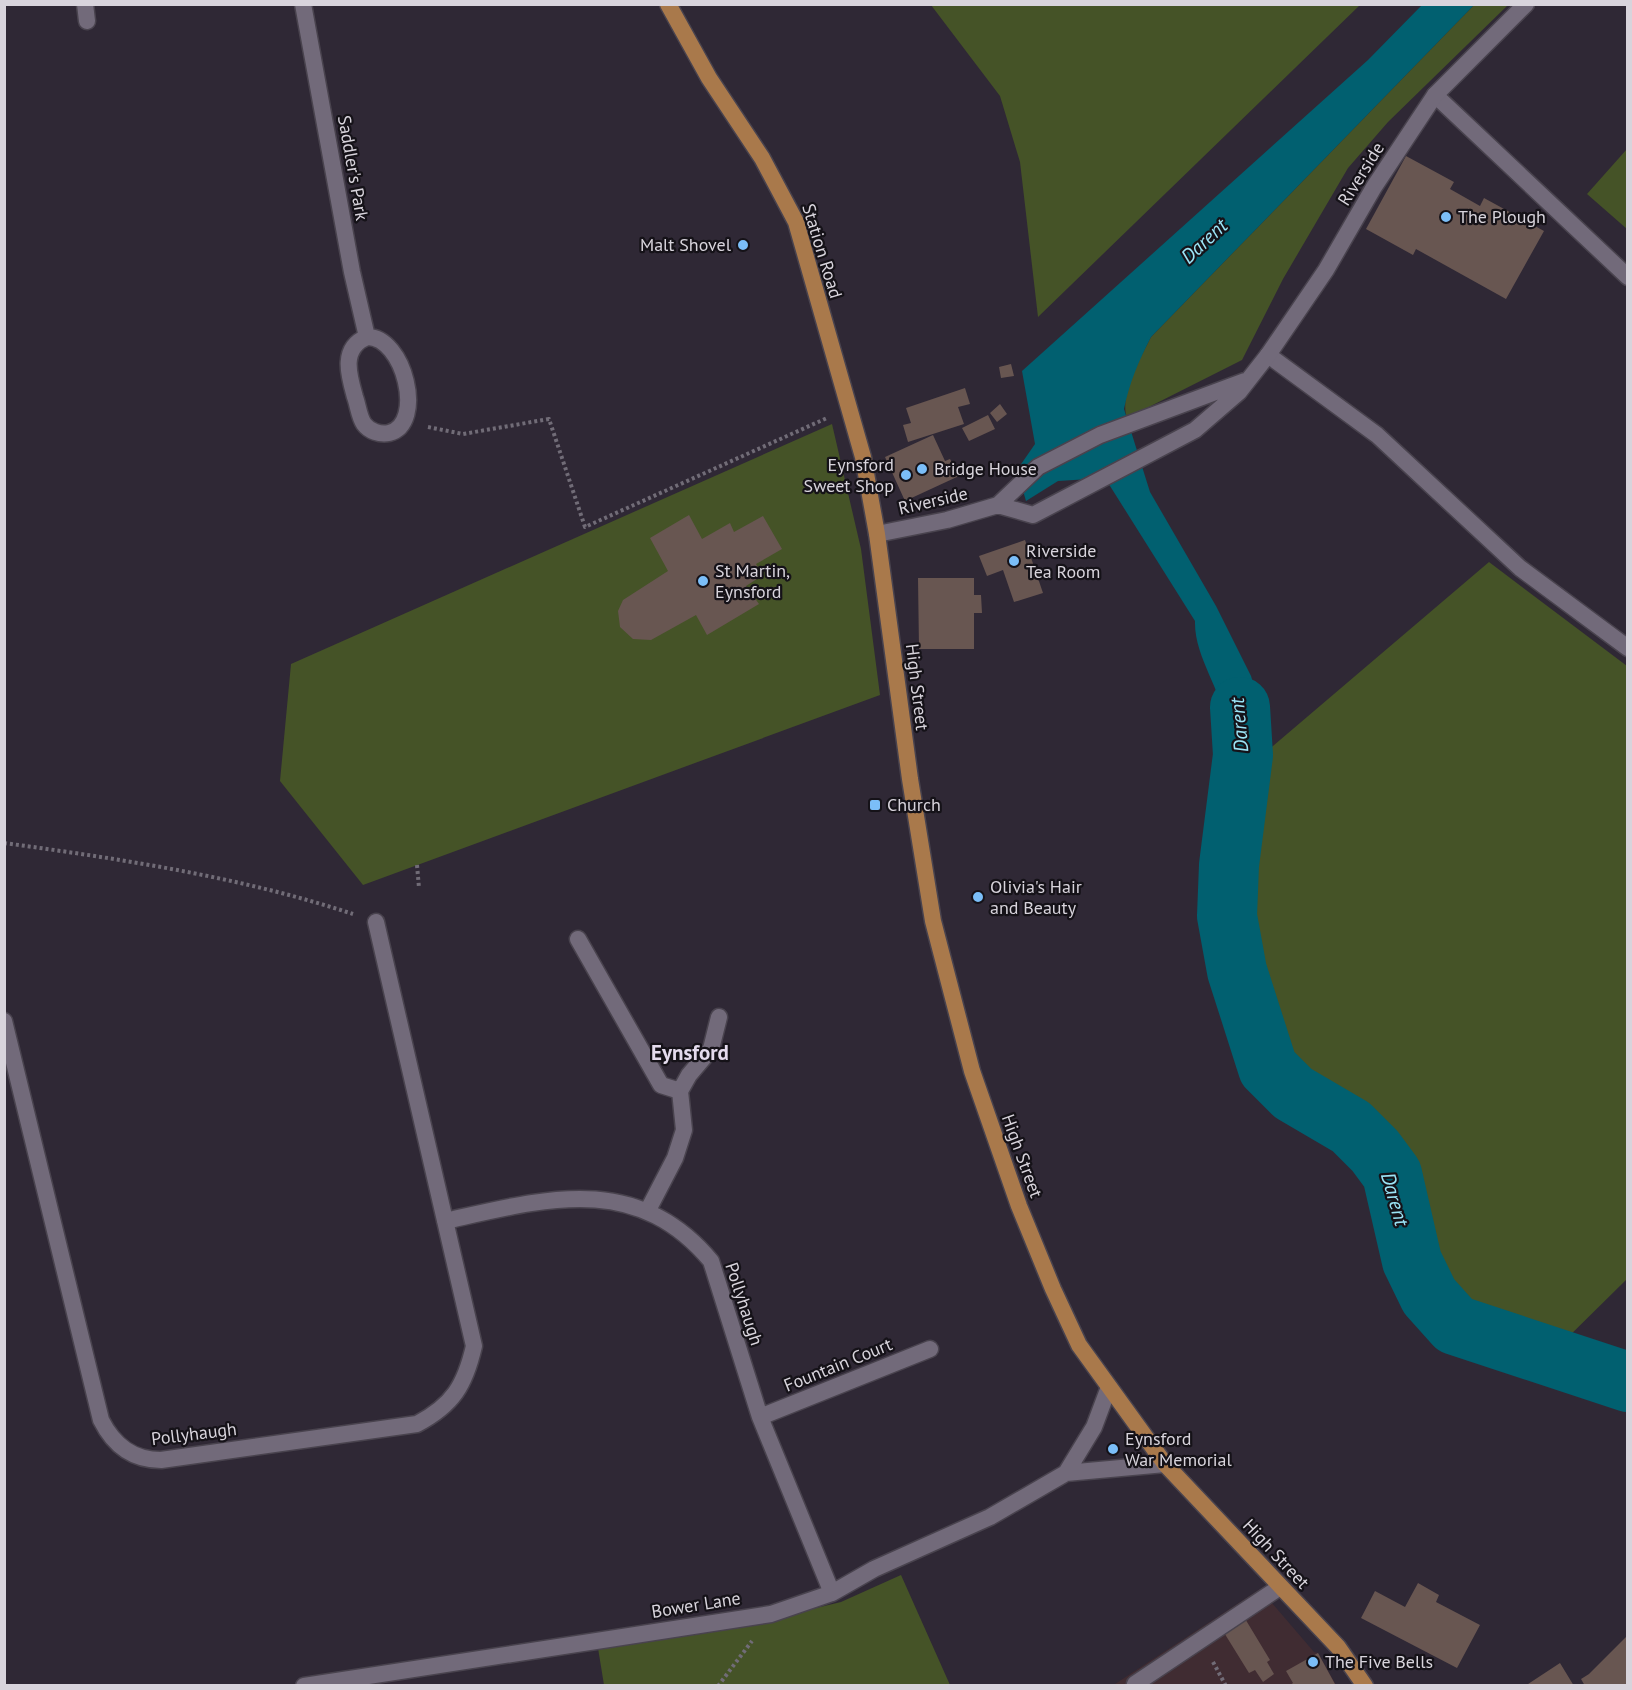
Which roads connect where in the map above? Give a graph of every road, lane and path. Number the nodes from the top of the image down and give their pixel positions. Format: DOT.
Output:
graph roads {
  1 [pos="303,4"];
  2 [pos="668,4"];
  3 [pos="1526,4"];
  4 [pos="1435,96"];
  5 [pos="1628,277"];
  6 [pos="367,337"];
  7 [pos="1268,355"];
  8 [pos="1248,380"];
  9 [pos="850,409"];
  10 [pos="433,429"];
  11 [pos="998,505"];
  12 [pos="877,534"];
  13 [pos="1628,648"];
  14 [pos="4,843"];
  15 [pos="417,866"];
  16 [pos="419,888"];
  17 [pos="376,922"];
  18 [pos="578,939"];
  19 [pos="719,1017"];
  20 [pos="4,1021"];
  21 [pos="680,1091"];
  22 [pos="648,1210"];
  23 [pos="445,1221"];
  24 [pos="930,1349"];
  25 [pos="1109,1387"];
  26 [pos="760,1417"];
  27 [pos="1164,1464"];
  28 [pos="1066,1473"];
  29 [pos="1280,1587"];
  30 [pos="832,1593"];
  31 [pos="771,1614"];
  32 [pos="1135,1684"];
  33 [pos="304,1686"];
  34 [pos="718,1686"];
  35 [pos="1365,1686"];
  1 -- 6 [label="street, Saddler's Park"];
  2 -- 9 [label="main road, Station Road"];
  3 -- 4 [label="street, Riverside"];
  4 -- 5 [label="street"];
  4 -- 7 [label="street, Riverside"];
  6 -- 6 [label="street"];
  7 -- 8 [label="street, Riverside"];
  7 -- 13 [label="street"];
  8 -- 11 [label="street, Riverside"];
  8 -- 11 [label="street, Riverside"];
  9 -- 10 [label="path"];
  9 -- 12 [label="main road, Station Road"];
  11 -- 12 [label="street, Riverside"];
  12 -- 25 [label="main road, High Street"];
  14 -- 17 [label="path"];
  15 -- 16 [label="path"];
  17 -- 23 [label="street, Pollyhaugh"];
  18 -- 21 [label="street"];
  19 -- 21 [label="street"];
  20 -- 23 [label="street, Pollyhaugh"];
  21 -- 22 [label="street"];
  22 -- 23 [label="street, Pollyhaugh"];
  22 -- 26 [label="street, Pollyhaugh"];
  24 -- 26 [label="street, Fountain Court"];
  25 -- 27 [label="main road, High Street"];
  25 -- 28 [label="street, Bower Lane"];
  26 -- 30 [label="street, Pollyhaugh"];
  27 -- 28 [label="street, Bower Lane"];
  27 -- 29 [label="main road, High Street"];
  28 -- 30 [label="street, Bower Lane"];
  29 -- 32 [label="street"];
  29 -- 35 [label="main road, High Street"];
  30 -- 31 [label="street, Bower Lane"];
  31 -- 33 [label="street, Bower Lane"];
  31 -- 34 [label="path"];
}
